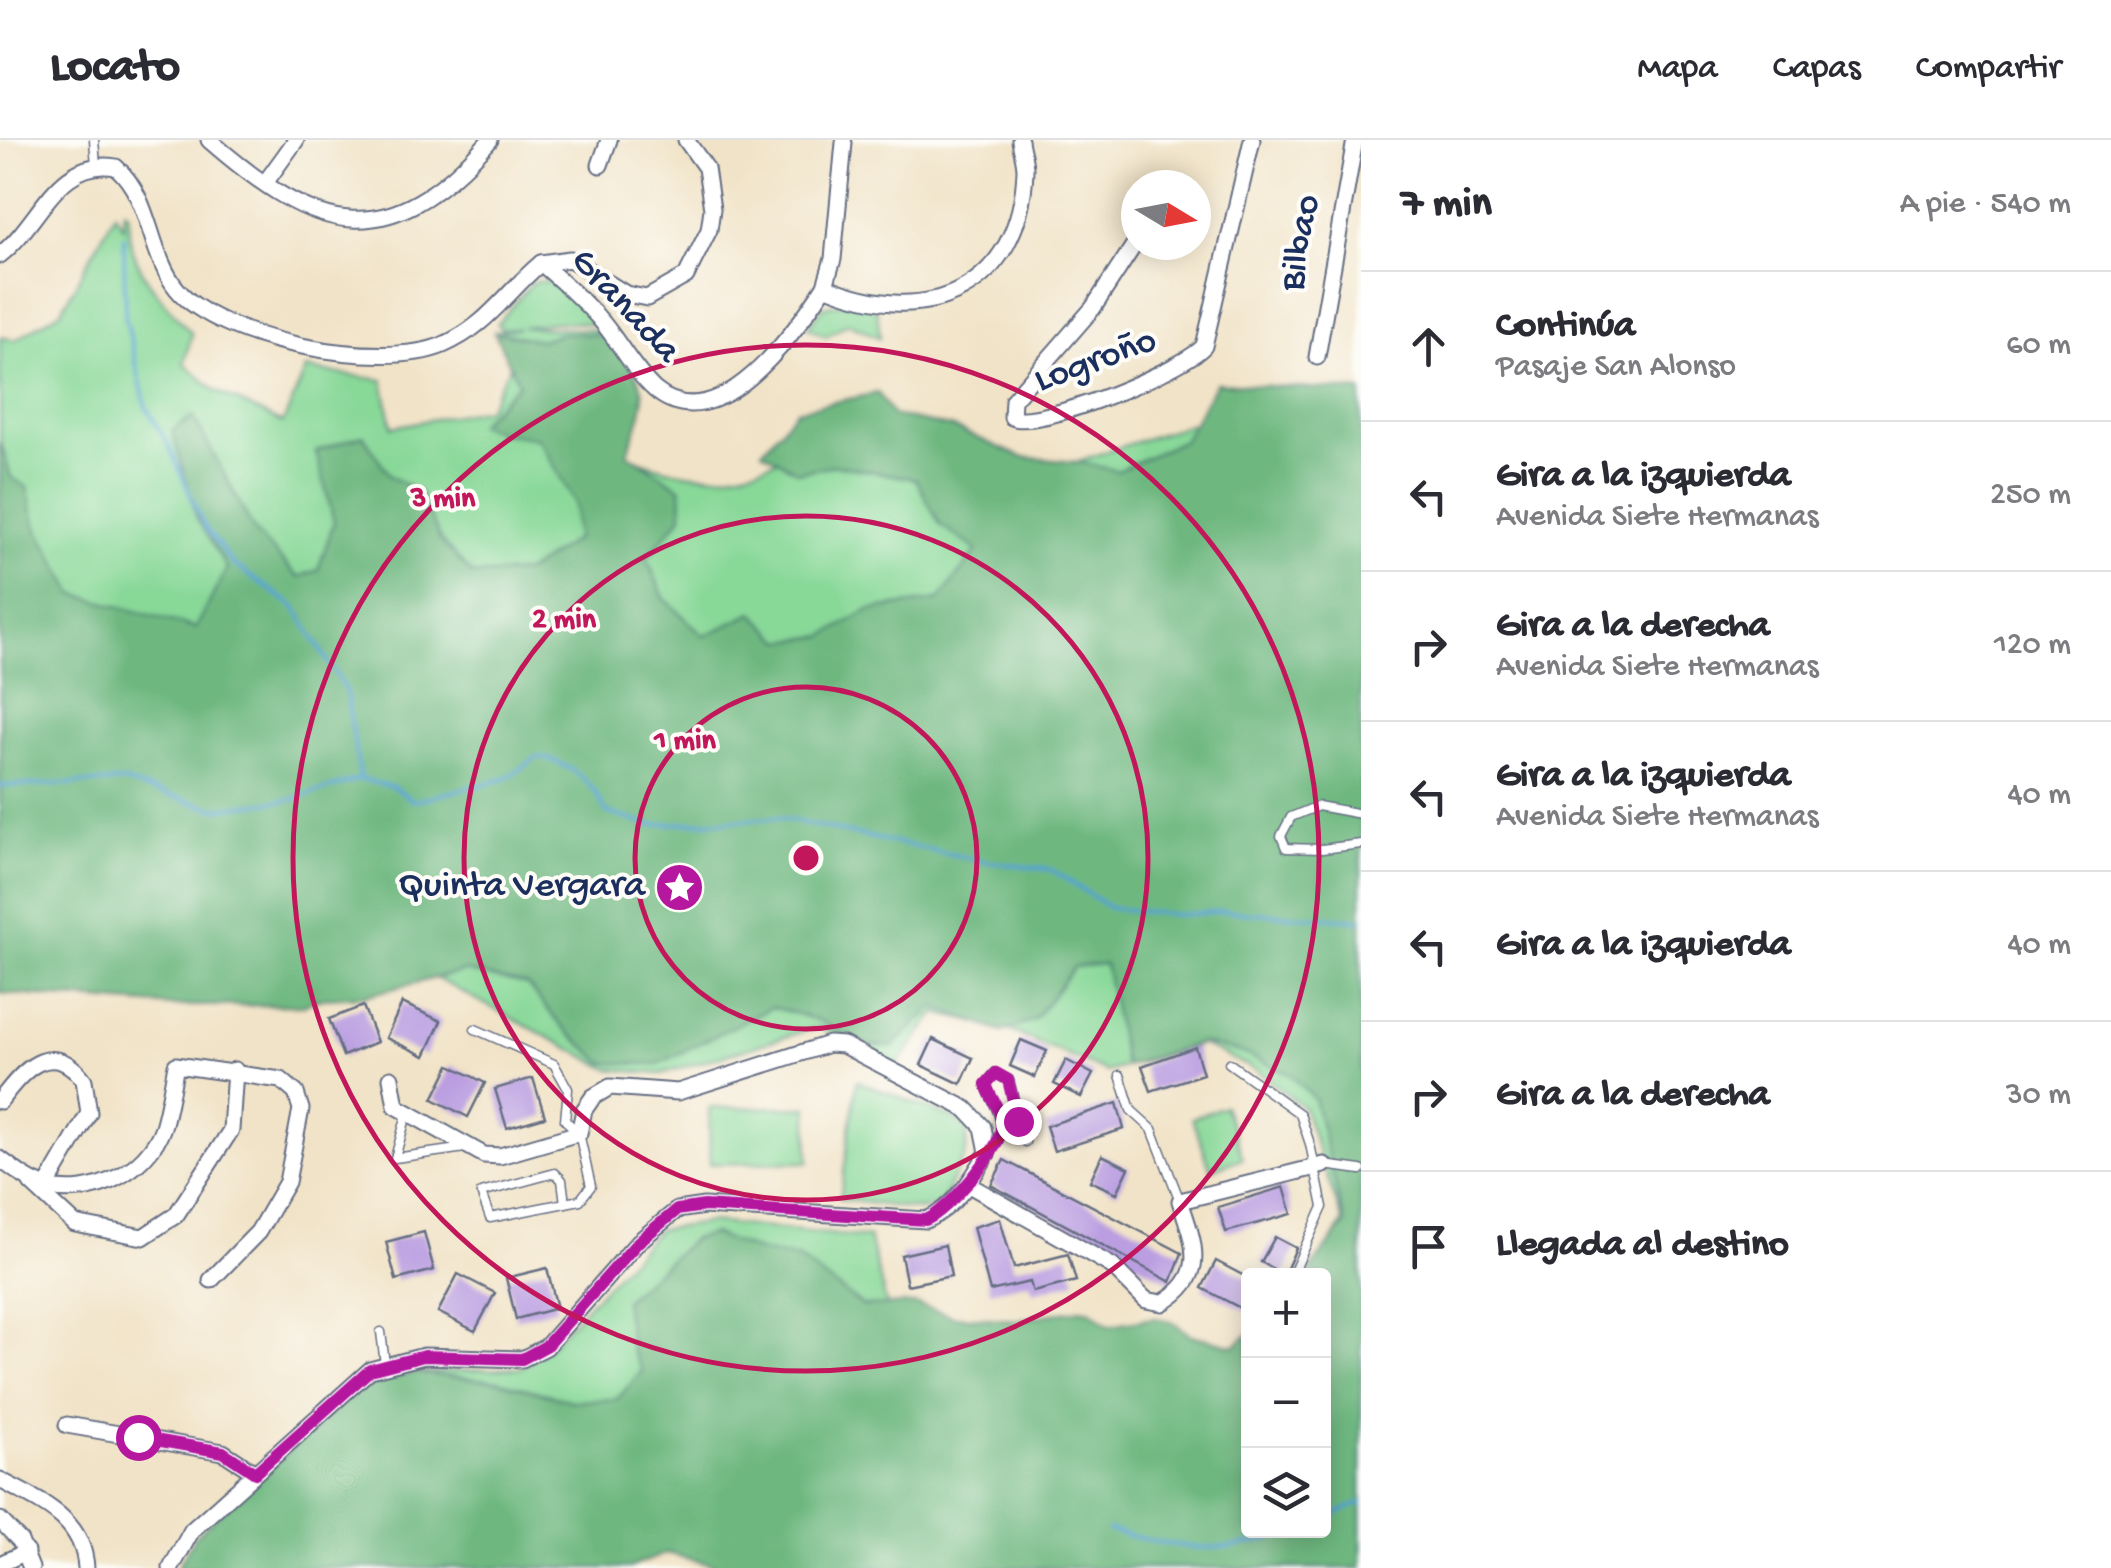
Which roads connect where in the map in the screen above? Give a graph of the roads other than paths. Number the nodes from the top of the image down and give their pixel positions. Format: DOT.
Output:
graph roads {
  1 [pos="94,140"];
  2 [pos="209,140"];
  3 [pos="296,140"];
  4 [pos="490,140"];
  5 [pos="610,140"];
  6 [pos="686,140"];
  7 [pos="1252,140"];
  8 [pos="1354,140"];
  9 [pos="844,143"];
  10 [pos="1018,144"];
  11 [pos="96,165"];
  12 [pos="600,165"];
  13 [pos="265,183"];
  14 [pos="0,255"];
  15 [pos="1124,260"];
  16 [pos="542,263"];
  17 [pos="825,286"];
  18 [pos="1316,358"];
  19 [pos="1361,814"];
  20 [pos="1361,844"];
  21 [pos="475,1029"];
  22 [pos="1229,1063"];
  23 [pos="235,1070"];
  24 [pos="1120,1075"];
  25 [pos="391,1078"];
  26 [pos="0,1101"];
  27 [pos="407,1113"];
  28 [pos="579,1133"];
  29 [pos="1025,1142"];
  30 [pos="469,1147"];
  31 [pos="988,1152"];
  32 [pos="0,1159"];
  33 [pos="1318,1167"];
  34 [pos="1361,1170"];
  35 [pos="21,1174"];
  36 [pos="969,1184"];
  37 [pos="46,1187"];
  38 [pos="1180,1201"];
  39 [pos="565,1203"];
  40 [pos="1296,1268"];
  41 [pos="212,1280"];
  42 [pos="381,1332"];
  43 [pos="385,1364"];
  44 [pos="67,1425"];
  45 [pos="255,1473"];
  46 [pos="0,1480"];
  47 [pos="0,1520"];
  48 [pos="28,1560"];
  49 [pos="0,1564"];
  50 [pos="86,1568"];
  51 [pos="171,1568"];
  1 -- 11 [label="lane"];
  2 -- 13 [label="street"];
  3 -- 13 [label="street"];
  4 -- 13 [label="street"];
  5 -- 12 [label="street"];
  6 -- 16 [label="street"];
  7 -- 15 [label="street, Logroño"];
  8 -- 18 [label="street, Bilbao"];
  9 -- 17 [label="street"];
  10 -- 17 [label="street"];
  11 -- 14 [label="street"];
  11 -- 16 [label="street, Granada"];
  16 -- 17 [label="street, Granada"];
  19 -- 20 [label="lane"];
  21 -- 28 [label="lane"];
  22 -- 33 [label="lane"];
  23 -- 35 [label="street"];
  23 -- 37 [label="street"];
  23 -- 41 [label="street"];
  24 -- 38 [label="lane"];
  25 -- 27 [label="street"];
  26 -- 37 [label="street"];
  27 -- 30 [label="street"];
  27 -- 30 [label="lane"];
  28 -- 30 [label="street"];
  28 -- 31 [label="street"];
  28 -- 39 [label="lane"];
  29 -- 31 [label="lane"];
  31 -- 36 [label="street"];
  32 -- 35 [label="street"];
  33 -- 34 [label="lane"];
  33 -- 38 [label="street"];
  33 -- 40 [label="lane"];
  35 -- 37 [label="street"];
  36 -- 38 [label="street"];
  36 -- 43 [label="street"];
  39 -- 39 [label="lane"];
  42 -- 43 [label="lane"];
  43 -- 45 [label="street"];
  44 -- 45 [label="street"];
  45 -- 51 [label="street"];
  46 -- 50 [label="street"];
  47 -- 48 [label="street"];
  48 -- 49 [label="street"];
}
